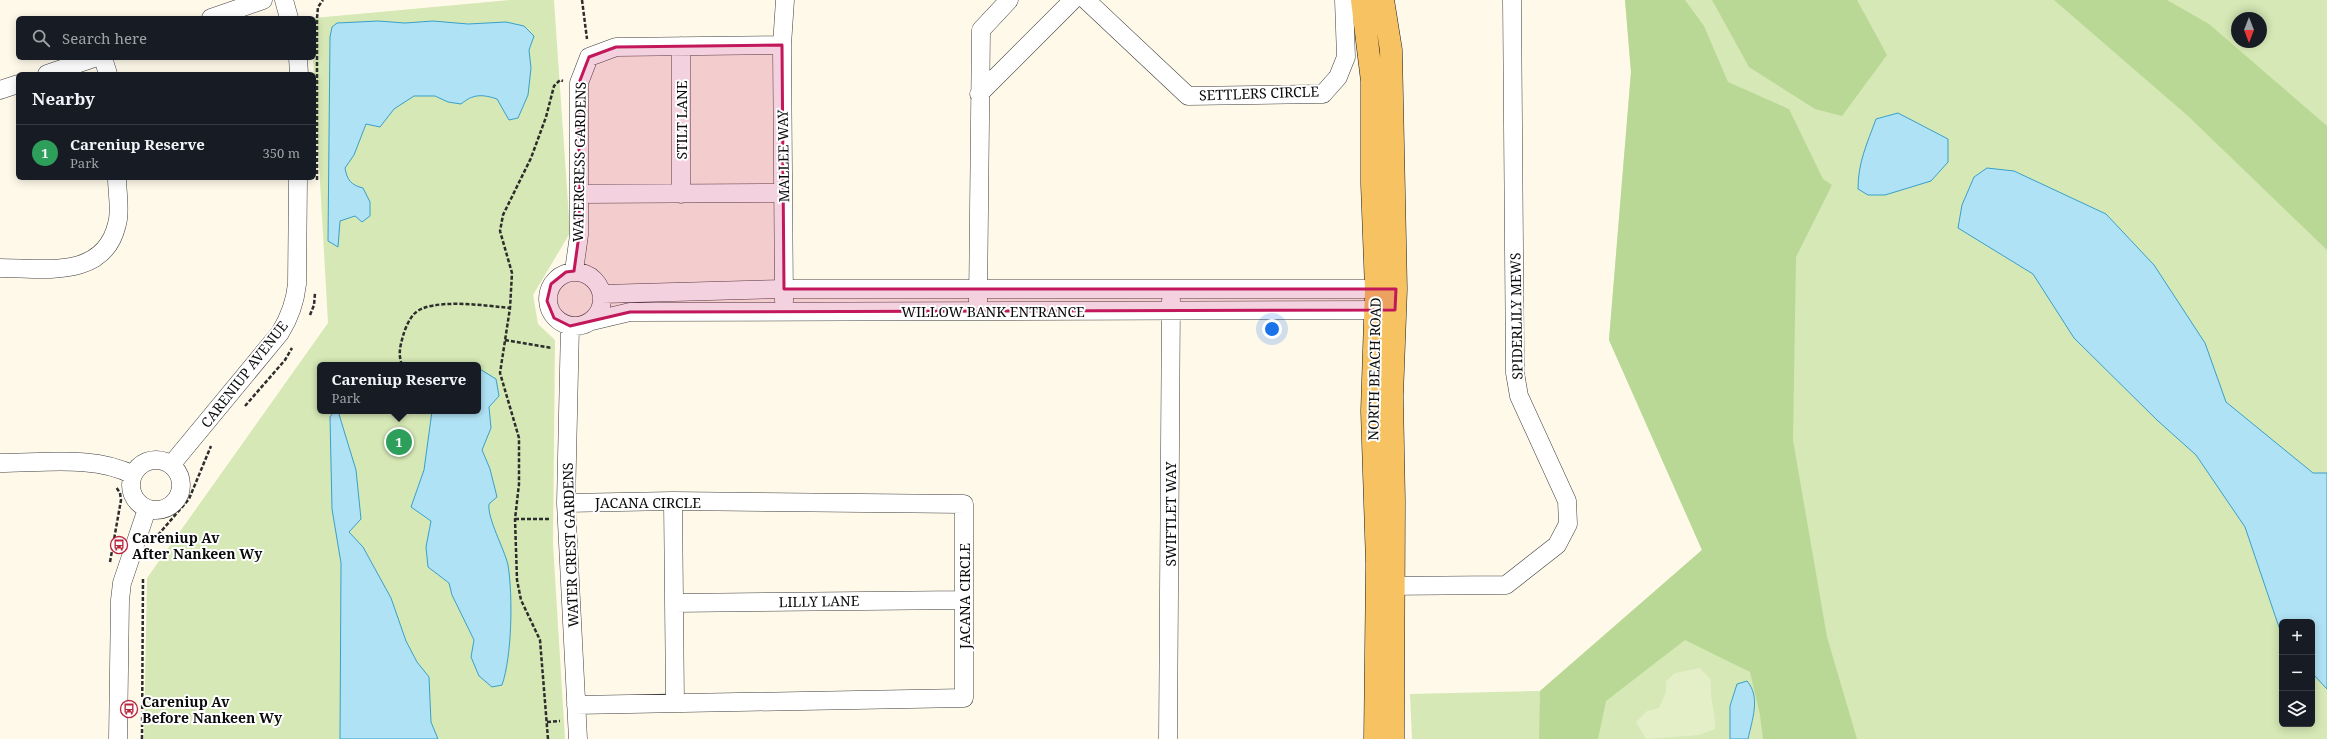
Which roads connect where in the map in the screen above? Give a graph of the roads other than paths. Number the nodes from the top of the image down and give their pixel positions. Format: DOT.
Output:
graph roads {
  1 [pos="263,0"];
  2 [pos="284,0"];
  3 [pos="784,0"];
  4 [pos="1009,0"];
  5 [pos="1073,0"];
  6 [pos="1086,0"];
  7 [pos="1344,0"];
  8 [pos="1362,0"];
  9 [pos="1383,0"];
  10 [pos="1512,0"];
  11 [pos="217,16"];
  12 [pos="288,16"];
  13 [pos="782,45"];
  14 [pos="681,46"];
  15 [pos="88,60"];
  16 [pos="104,60"];
  17 [pos="298,60"];
  18 [pos="53,72"];
  19 [pos="107,72"];
  20 [pos="299,72"];
  21 [pos="16,85"];
  22 [pos="0,90"];
  23 [pos="979,94"];
  24 [pos="117,180"];
  25 [pos="298,180"];
  26 [pos="783,193"];
  27 [pos="580,194"];
  28 [pos="681,194"];
  29 [pos="0,268"];
  30 [pos="574,271"];
  31 [pos="784,289"];
  32 [pos="979,290"];
  33 [pos="1172,290"];
  34 [pos="602,294"];
  35 [pos="1386,299"];
  36 [pos="977,310"];
  37 [pos="784,311"];
  38 [pos="1171,311"];
  39 [pos="592,321"];
  40 [pos="570,326"];
  41 [pos="0,464"];
  42 [pos="171,465"];
  43 [pos="133,475"];
  44 [pos="673,502"];
  45 [pos="147,509"];
  46 [pos="566,511"];
  47 [pos="1385,586"];
  48 [pos="964,600"];
  49 [pos="674,603"];
  50 [pos="675,702"];
  51 [pos="576,705"];
  52 [pos="118,739"];
  53 [pos="578,739"];
  54 [pos="1168,739"];
  55 [pos="1375,739"];
  56 [pos="1393,739"];
  1 -- 11 [label="street"];
  2 -- 12 [label="street"];
  3 -- 13 [label="street, MALLEE WAY"];
  4 -- 23 [label="street"];
  5 -- 23 [label="street"];
  6 -- 7 [label="street, SETTLERS CIRCLE"];
  8 -- 35 [label="main road, NORTH BEACH ROAD"];
  9 -- 35 [label="main road, NORTH BEACH ROAD"];
  10 -- 47 [label="street, SPIDERLILY MEWS"];
  13 -- 14 [label="street"];
  13 -- 26 [label="street, MALLEE WAY"];
  14 -- 27 [label="street, WATERCRESS GARDENS"];
  14 -- 28 [label="street, STILT LANE"];
  15 -- 18 [label="street"];
  16 -- 19 [label="street"];
  17 -- 20 [label="street"];
  21 -- 22 [label="street"];
  23 -- 32 [label="street"];
  24 -- 29 [label="street"];
  25 -- 42 [label="street, CARENIUP AVENUE"];
  26 -- 28 [label="street"];
  26 -- 31 [label="street, MALLEE WAY"];
  27 -- 28 [label="street"];
  27 -- 30 [label="street, WATERCRESS GARDENS"];
  30 -- 34 [label="street"];
  30 -- 40 [label="street"];
  31 -- 32 [label="street, WILLOW BANK ENTRANCE"];
  31 -- 34 [label="street, WILLOW BANK ENTRANCE"];
  31 -- 37 [label="street, MALLEE WAY"];
  32 -- 33 [label="street, WILLOW BANK ENTRANCE"];
  32 -- 36 [label="street"];
  33 -- 35 [label="street, WILLOW BANK ENTRANCE"];
  33 -- 38 [label="street, SWIFTLET WAY"];
  34 -- 39 [label="street"];
  35 -- 38 [label="street, WILLOW BANK ENTRANCE"];
  35 -- 47 [label="main road, NORTH BEACH ROAD"];
  36 -- 37 [label="street, WILLOW BANK ENTRANCE"];
  36 -- 38 [label="street, WILLOW BANK ENTRANCE"];
  37 -- 39 [label="street, WILLOW BANK ENTRANCE"];
  38 -- 54 [label="street, SWIFTLET WAY"];
  39 -- 40 [label="street"];
  40 -- 46 [label="street, WATER CREST GARDENS"];
  41 -- 43 [label="street"];
  42 -- 43 [label="street"];
  42 -- 45 [label="street"];
  43 -- 45 [label="street"];
  44 -- 46 [label="street, JACANA CIRCLE"];
  44 -- 48 [label="street, JACANA CIRCLE"];
  44 -- 49 [label="street"];
  45 -- 52 [label="street"];
  46 -- 51 [label="street, WATER CREST GARDENS"];
  47 -- 55 [label="main road, NORTH BEACH ROAD"];
  47 -- 56 [label="main road, NORTH BEACH ROAD"];
  48 -- 49 [label="street, LILLY LANE"];
  48 -- 50 [label="street, JACANA CIRCLE"];
  49 -- 50 [label="street"];
  50 -- 51 [label="street, JACANA CIRCLE"];
  51 -- 53 [label="street, WATER CREST GARDENS"];
}
